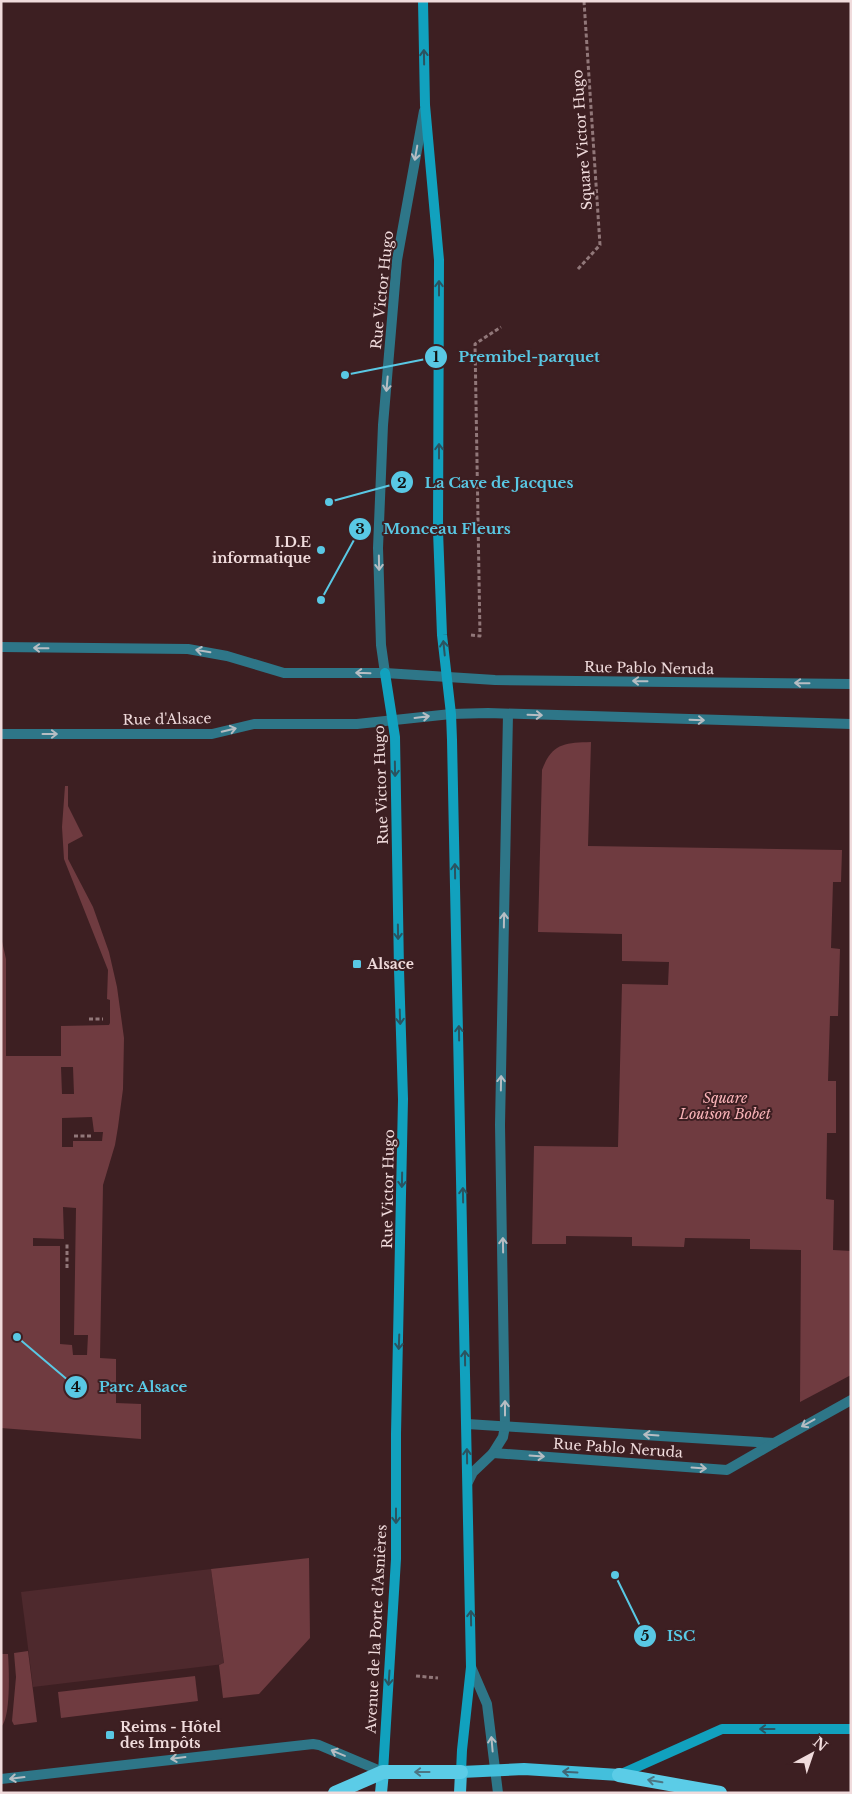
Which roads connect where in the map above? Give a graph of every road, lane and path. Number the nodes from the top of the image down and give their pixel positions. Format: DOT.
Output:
graph roads {
  1 [pos="423,1"];
  2 [pos="584,1"];
  3 [pos="425,105"];
  4 [pos="578,269"];
  5 [pos="501,327"];
  6 [pos="471,635"];
  7 [pos="1,647"];
  8 [pos="385,673"];
  9 [pos="447,678"];
  10 [pos="851,684"];
  11 [pos="451,714"];
  12 [pos="508,714"];
  13 [pos="393,720"];
  14 [pos="851,724"];
  15 [pos="1,734"];
  16 [pos="89,1019"];
  17 [pos="103,1019"];
  18 [pos="74,1136"];
  19 [pos="93,1136"];
  20 [pos="68,1243"];
  21 [pos="67,1268"];
  22 [pos="851,1400"];
  23 [pos="466,1424"];
  24 [pos="505,1426"];
  25 [pos="774,1443"];
  26 [pos="493,1453"];
  27 [pos="396,1467"];
  28 [pos="468,1482"];
  29 [pos="471,1667"];
  30 [pos="416,1676"];
  31 [pos="438,1678"];
  32 [pos="851,1728"];
  33 [pos="494,1770"];
  34 [pos="383,1772"];
  35 [pos="461,1772"];
  36 [pos="619,1775"];
  37 [pos="1,1779"];
  38 [pos="335,1793"];
  39 [pos="381,1793"];
  40 [pos="460,1793"];
  41 [pos="498,1793"];
  42 [pos="720,1793"];
  3 -- 1 [label="main road, Rue Victor Hugo, one-way"];
  2 -- 4 [label="path, Square Victor Hugo"];
  3 -- 8 [label="street, Rue Victor Hugo, one-way"];
  9 -- 3 [label="main road, Rue Victor Hugo, one-way"];
  5 -- 6 [label="path"];
  8 -- 7 [label="street, one-way"];
  8 -- 9 [label="street"];
  8 -- 13 [label="main road, Rue Victor Hugo"];
  10 -- 9 [label="street, Rue Pablo Neruda, one-way"];
  9 -- 11 [label="main road, Rue Victor Hugo"];
  11 -- 12 [label="street"];
  13 -- 11 [label="street, Rue d'Alsace, one-way"];
  23 -- 11 [label="main road, Rue Victor Hugo, one-way"];
  12 -- 14 [label="street, one-way"];
  24 -- 12 [label="street, one-way"];
  15 -- 13 [label="street, Rue d'Alsace, one-way"];
  13 -- 27 [label="main road, Rue Victor Hugo, one-way"];
  16 -- 17 [label="path"];
  18 -- 19 [label="path"];
  20 -- 21 [label="path"];
  22 -- 25 [label="street, Rue Pablo Neruda, one-way"];
  23 -- 24 [label="street, Rue Pablo Neruda"];
  28 -- 23 [label="main road, one-way"];
  25 -- 24 [label="street, Rue Pablo Neruda, one-way"];
  24 -- 26 [label="street"];
  26 -- 25 [label="street, Rue Pablo Neruda, one-way"];
  26 -- 28 [label="street"];
  27 -- 34 [label="main road, Avenue de la Porte d'Asnières, one-way"];
  29 -- 28 [label="main road, one-way"];
  33 -- 29 [label="street, one-way"];
  29 -- 35 [label="main road"];
  30 -- 31 [label="path"];
  32 -- 36 [label="main road, one-way"];
  33 -- 35 [label="main road"];
  36 -- 33 [label="main road, one-way"];
  33 -- 41 [label="street"];
  35 -- 34 [label="highway, one-way"];
  34 -- 37 [label="street, one-way"];
  34 -- 38 [label="highway"];
  34 -- 39 [label="main road, Avenue de la Porte d'Asnières"];
  35 -- 40 [label="main road"];
  42 -- 36 [label="highway, one-way"];
}
